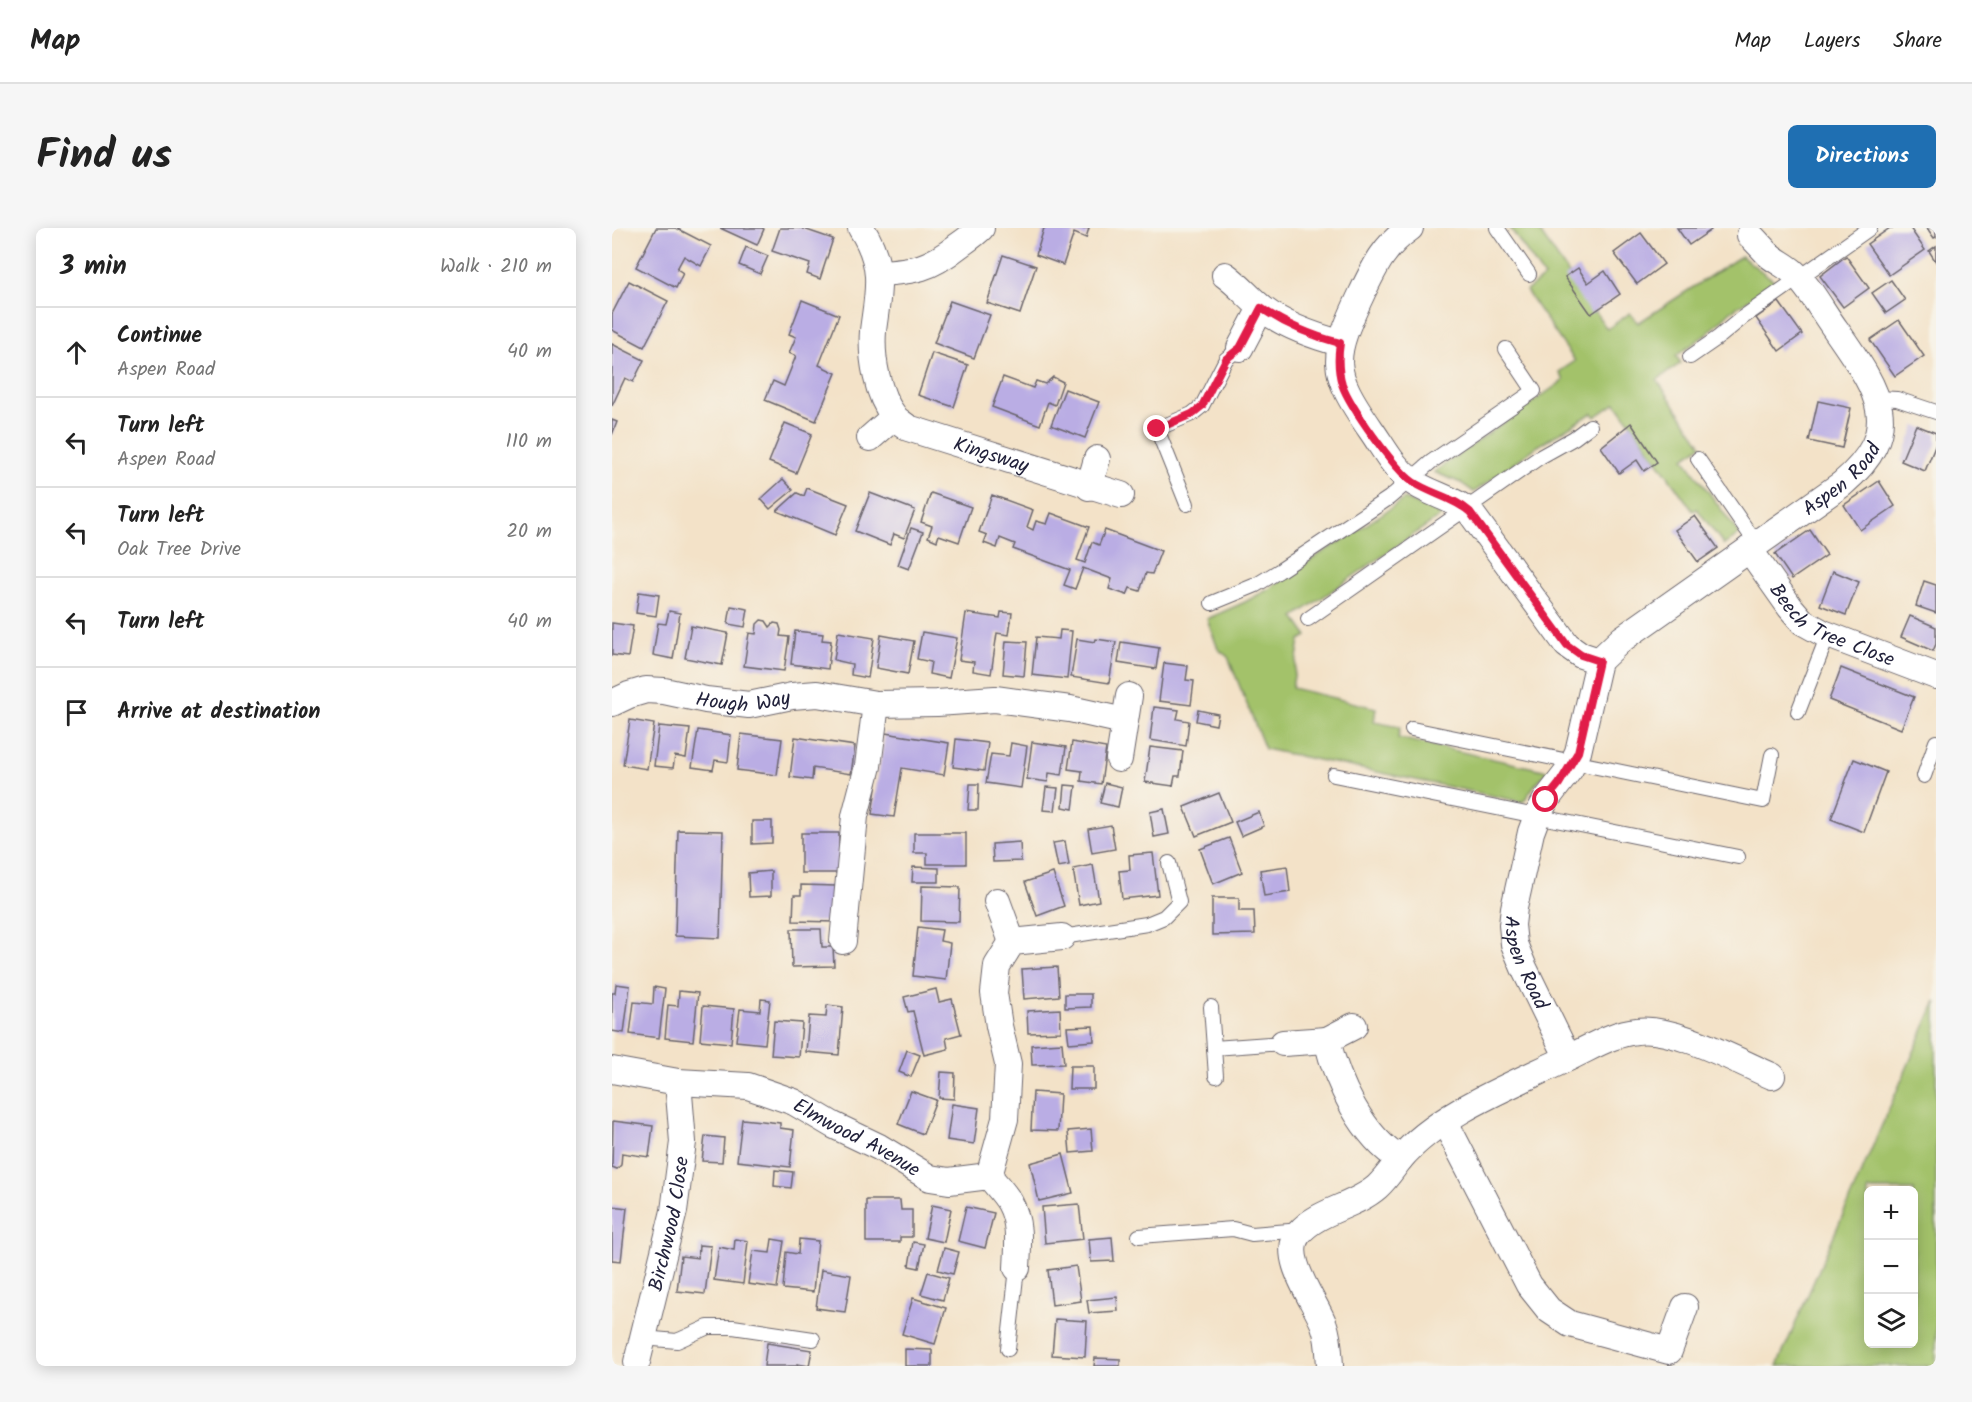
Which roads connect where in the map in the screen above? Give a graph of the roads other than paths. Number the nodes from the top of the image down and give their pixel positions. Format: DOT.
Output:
graph roads {
  1 [pos="861,228"];
  2 [pos="981,228"];
  3 [pos="1410,228"];
  4 [pos="1497,228"];
  5 [pos="1870,228"];
  6 [pos="1752,230"];
  7 [pos="878,273"];
  8 [pos="1529,274"];
  9 [pos="1225,275"];
  10 [pos="1798,278"];
  11 [pos="1261,308"];
  12 [pos="1340,343"];
  13 [pos="1240,348"];
  14 [pos="1506,349"];
  15 [pos="1690,357"];
  16 [pos="1878,398"];
  17 [pos="1936,412"];
  18 [pos="894,417"];
  19 [pos="1590,426"];
  20 [pos="870,438"];
  21 [pos="1097,459"];
  22 [pos="1698,459"];
  23 [pos="1410,480"];
  24 [pos="1089,486"];
  25 [pos="1121,495"];
  26 [pos="1187,504"];
  27 [pos="1466,508"];
  28 [pos="1753,546"];
  29 [pos="1212,603"];
  30 [pos="1308,619"];
  31 [pos="1828,635"];
  32 [pos="1599,661"];
  33 [pos="1936,676"];
  34 [pos="1129,696"];
  35 [pos="612,703"];
  36 [pos="876,704"];
  37 [pos="1797,712"];
  38 [pos="1124,721"];
  39 [pos="1412,729"];
  40 [pos="1936,742"];
  41 [pos="1772,755"];
  42 [pos="1119,759"];
  43 [pos="1573,763"];
  44 [pos="1334,775"];
  45 [pos="1924,776"];
  46 [pos="1537,816"];
  47 [pos="1738,857"];
  48 [pos="1169,863"];
  49 [pos="997,901"];
  50 [pos="1062,938"];
  51 [pos="843,941"];
  52 [pos="1012,942"];
  53 [pos="1211,1007"];
  54 [pos="1354,1026"];
  55 [pos="1327,1040"];
  56 [pos="1283,1043"];
  57 [pos="1214,1048"];
  58 [pos="1568,1058"];
  59 [pos="612,1070"];
  60 [pos="1216,1076"];
  61 [pos="1772,1076"];
  62 [pos="678,1082"];
  63 [pos="1445,1122"];
  64 [pos="1400,1159"];
  65 [pos="989,1176"];
  66 [pos="1302,1230"];
  67 [pos="1139,1236"];
  68 [pos="1017,1268"];
  69 [pos="1685,1307"];
  70 [pos="813,1339"];
  71 [pos="1008,1348"];
  72 [pos="637,1356"];
  73 [pos="1668,1359"];
  74 [pos="1330,1366"];
  1 -- 7 [label="street"];
  2 -- 7 [label="street"];
  3 -- 12 [label="street"];
  4 -- 8 [label="lane"];
  5 -- 10 [label="lane"];
  6 -- 10 [label="street, Aspen Road"];
  7 -- 18 [label="street"];
  9 -- 11 [label="street"];
  10 -- 15 [label="lane"];
  10 -- 16 [label="street, Aspen Road"];
  11 -- 12 [label="street"];
  11 -- 13 [label="street"];
  12 -- 23 [label="street"];
  13 -- 26 [label="lane"];
  14 -- 23 [label="lane"];
  16 -- 17 [label="lane"];
  16 -- 28 [label="street, Aspen Road"];
  18 -- 20 [label="street"];
  18 -- 24 [label="street, Kingsway"];
  19 -- 27 [label="lane"];
  21 -- 24 [label="street"];
  22 -- 28 [label="lane"];
  23 -- 27 [label="street"];
  23 -- 29 [label="lane"];
  24 -- 25 [label="street, Kingsway"];
  27 -- 30 [label="lane"];
  27 -- 32 [label="street"];
  28 -- 31 [label="street, Beech Tree Close"];
  28 -- 32 [label="street, Aspen Road"];
  31 -- 33 [label="street, Beech Tree Close"];
  31 -- 37 [label="lane"];
  32 -- 43 [label="street, Aspen Road"];
  34 -- 38 [label="street"];
  35 -- 36 [label="street, Hough Way"];
  36 -- 38 [label="street, Hough Way"];
  36 -- 51 [label="street"];
  38 -- 42 [label="street"];
  39 -- 43 [label="lane"];
  40 -- 45 [label="lane"];
  41 -- 43 [label="lane"];
  43 -- 46 [label="street, Aspen Road"];
  44 -- 46 [label="lane"];
  46 -- 47 [label="lane"];
  46 -- 58 [label="street, Aspen Road"];
  48 -- 50 [label="lane"];
  49 -- 52 [label="street"];
  50 -- 52 [label="street"];
  52 -- 65 [label="street"];
  53 -- 57 [label="lane"];
  54 -- 55 [label="street"];
  55 -- 56 [label="street"];
  55 -- 64 [label="street"];
  56 -- 57 [label="lane"];
  57 -- 60 [label="lane"];
  58 -- 61 [label="street"];
  58 -- 63 [label="street"];
  59 -- 62 [label="street, Elmwood Avenue"];
  62 -- 65 [label="street, Elmwood Avenue"];
  62 -- 72 [label="street, Birchwood Close"];
  63 -- 64 [label="street"];
  63 -- 73 [label="street"];
  64 -- 66 [label="street"];
  65 -- 68 [label="street"];
  66 -- 67 [label="lane"];
  66 -- 74 [label="street"];
  68 -- 71 [label="lane"];
  69 -- 73 [label="street"];
  70 -- 72 [label="lane"];
}
